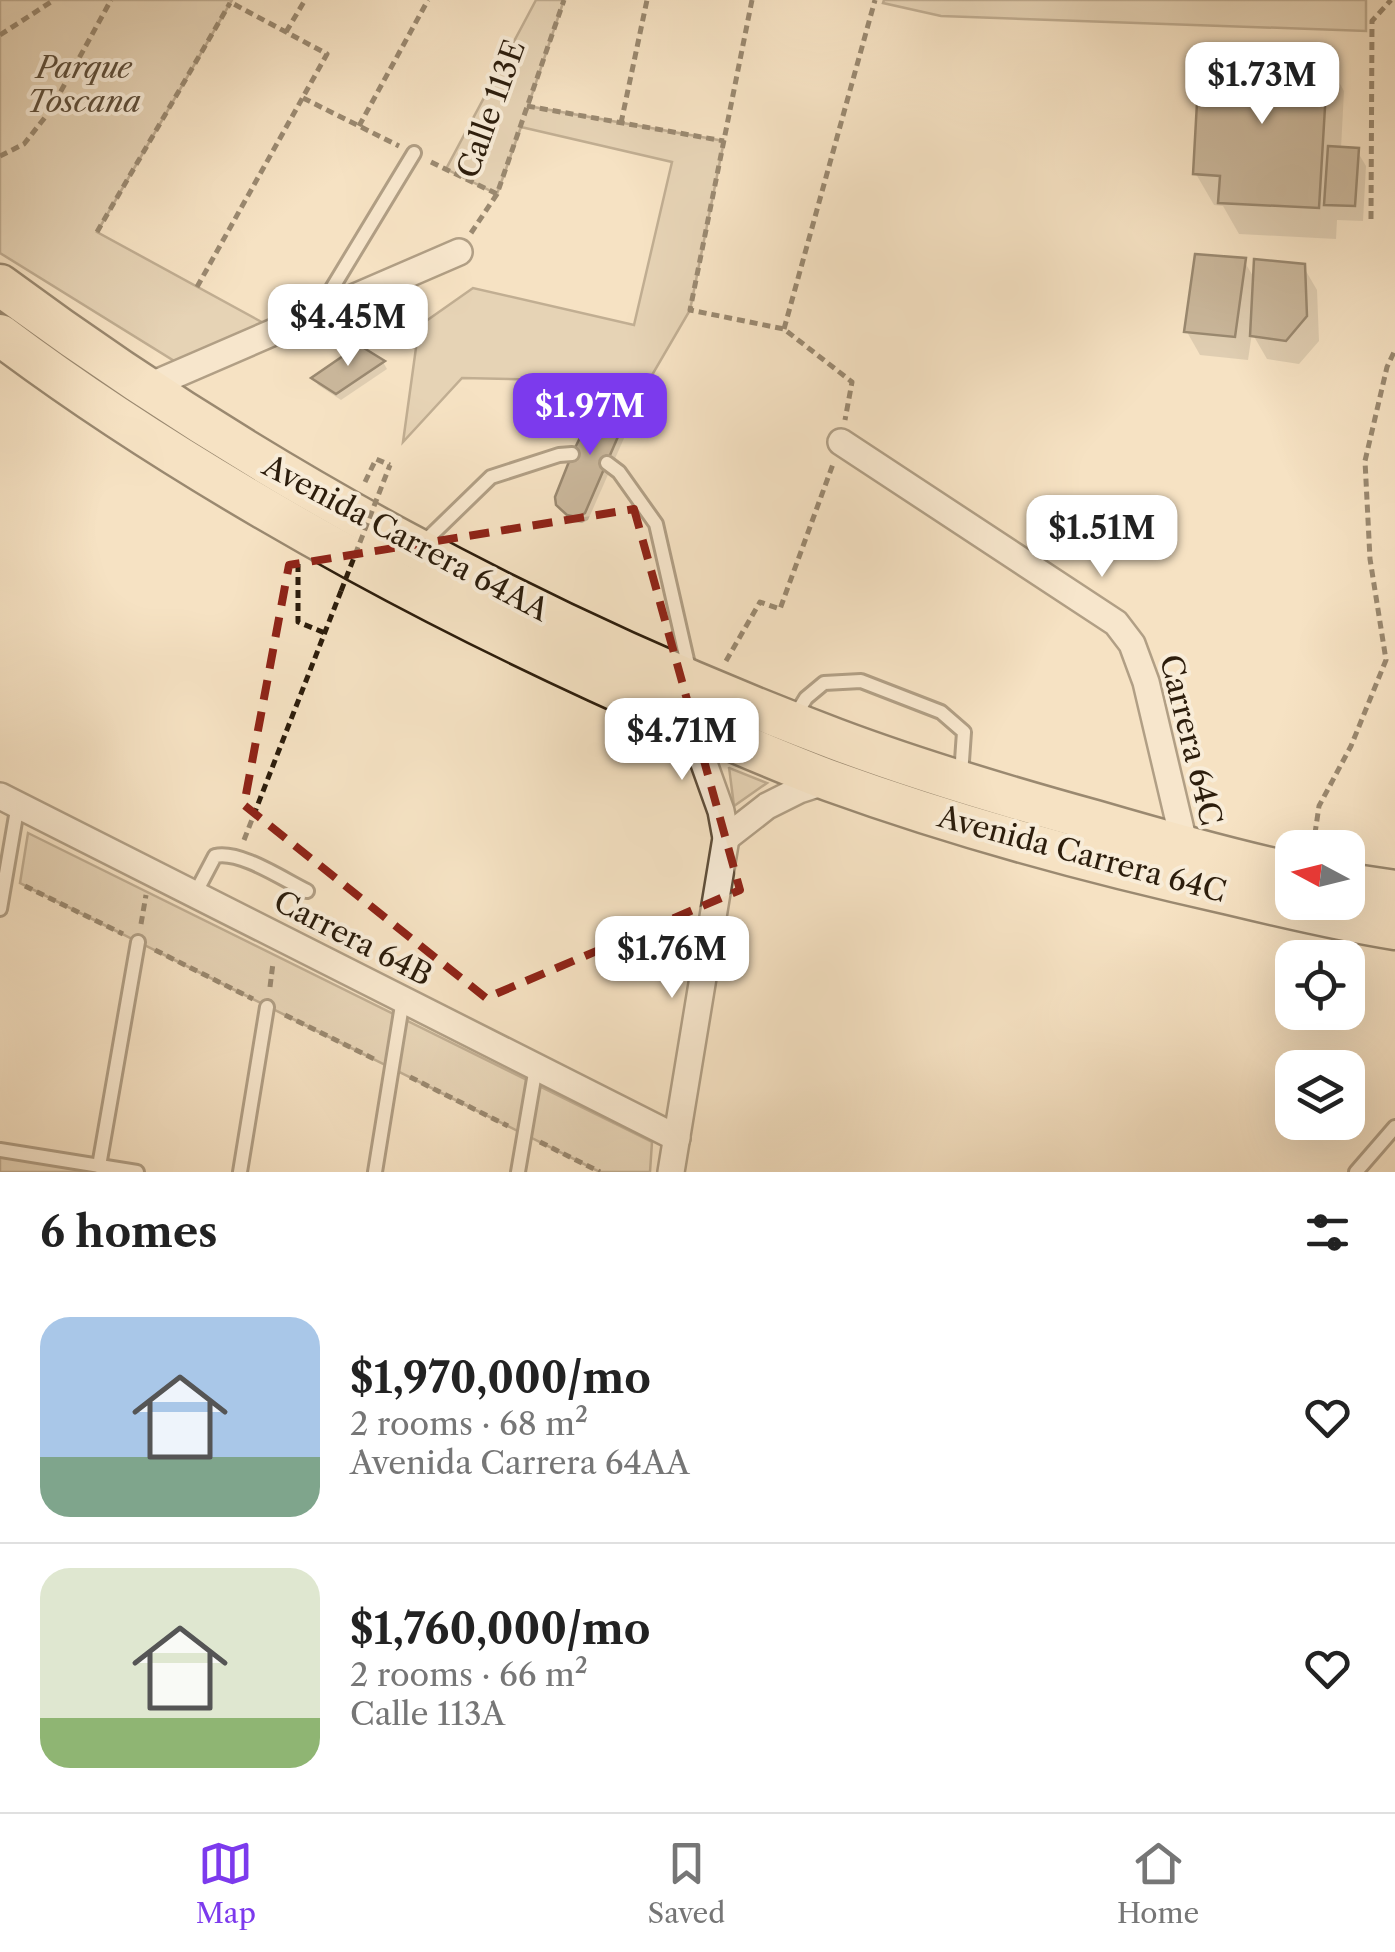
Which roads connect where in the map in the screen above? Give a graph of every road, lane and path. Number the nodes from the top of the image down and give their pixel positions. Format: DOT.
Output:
graph roads {
  1 [pos="54,0"];
  2 [pos="111,0"];
  3 [pos="305,0"];
  4 [pos="428,0"];
  5 [pos="564,0"];
  6 [pos="647,0"];
  7 [pos="752,0"];
  8 [pos="874,0"];
  9 [pos="1391,0"];
  10 [pos="231,1"];
  11 [pos="286,32"];
  12 [pos="0,35"];
  13 [pos="527,106"];
  14 [pos="621,123"];
  15 [pos="358,126"];
  16 [pos="724,142"];
  17 [pos="414,153"];
  18 [pos="0,156"];
  19 [pos="1371,219"];
  20 [pos="97,232"];
  21 [pos="459,252"];
  22 [pos="0,286"];
  23 [pos="197,287"];
  24 [pos="315,316"];
  25 [pos="784,329"];
  26 [pos="0,335"];
  27 [pos="1395,350"];
  28 [pos="148,387"];
  29 [pos="841,442"];
  30 [pos="572,454"];
  31 [pos="607,463"];
  32 [pos="365,482"];
  33 [pos="417,548"];
  34 [pos="298,556"];
  35 [pos="325,632"];
  36 [pos="690,694"];
  37 [pos="792,722"];
  38 [pos="839,741"];
  39 [pos="830,780"];
  40 [pos="961,782"];
  41 [pos="9,800"];
  42 [pos="1316,830"];
  43 [pos="726,838"];
  44 [pos="1185,848"];
  45 [pos="237,857"];
  46 [pos="1275,869"];
  47 [pos="150,871"];
  48 [pos="6,876"];
  49 [pos="1365,887"];
  50 [pos="307,891"];
  51 [pos="1395,891"];
  52 [pos="195,894"];
  53 [pos="0,909"];
  54 [pos="1395,930"];
  55 [pos="278,936"];
  56 [pos="138,942"];
  57 [pos="403,999"];
  58 [pos="267,1006"];
  59 [pos="536,1067"];
  60 [pos="392,1068"];
  61 [pos="1395,1127"];
  62 [pos="524,1134"];
  63 [pos="677,1138"];
  64 [pos="0,1150"];
  65 [pos="99,1166"];
  66 [pos="138,1172"];
  67 [pos="240,1172"];
  68 [pos="375,1172"];
  69 [pos="518,1172"];
  70 [pos="600,1172"];
  71 [pos="672,1172"];
  72 [pos="1356,1172"];
  1 -- 12 [label="path"];
  2 -- 18 [label="path"];
  3 -- 11 [label="path"];
  4 -- 15 [label="path"];
  5 -- 13 [label="path, Calle 113E"];
  6 -- 14 [label="path"];
  7 -- 16 [label="path"];
  8 -- 25 [label="path"];
  9 -- 19 [label="path"];
  10 -- 11 [label="path"];
  10 -- 20 [label="path"];
  11 -- 23 [label="path"];
  13 -- 14 [label="path"];
  13 -- 21 [label="path, Calle 113E"];
  14 -- 16 [label="path"];
  16 -- 25 [label="path"];
  17 -- 24 [label="lane"];
  21 -- 24 [label="street"];
  22 -- 28 [label="main road, Avenida Carrera 64AA"];
  24 -- 28 [label="street"];
  25 -- 29 [label="path"];
  26 -- 36 [label="main road, Avenida Carrera 64AA"];
  27 -- 42 [label="path"];
  28 -- 33 [label="main road, Avenida Carrera 64AA"];
  29 -- 36 [label="path"];
  29 -- 44 [label="street, Carrera 64C"];
  30 -- 33 [label="lane"];
  31 -- 36 [label="lane"];
  32 -- 35 [label="path, bridge"];
  33 -- 36 [label="main road, Avenida Carrera 64AA"];
  34 -- 35 [label="path"];
  35 -- 45 [label="path"];
  36 -- 37 [label="main road, Avenida Carrera 64AA"];
  36 -- 39 [label="main road, Avenida Carrera 64AA"];
  36 -- 43 [label="street"];
  37 -- 38 [label="main road, Avenida Carrera 64AA"];
  37 -- 40 [label="lane"];
  38 -- 40 [label="main road, Avenida Carrera 64C"];
  39 -- 43 [label="street"];
  39 -- 54 [label="main road, Avenida Carrera 64C"];
  40 -- 44 [label="main road, Avenida Carrera 64C"];
  41 -- 47 [label="street, Carrera 64B"];
  41 -- 48 [label="lane"];
  43 -- 63 [label="street"];
  44 -- 46 [label="main road, Avenida Carrera 64C"];
  45 -- 50 [label="lane"];
  45 -- 52 [label="lane"];
  47 -- 52 [label="street, Carrera 64B"];
  47 -- 56 [label="path"];
  48 -- 53 [label="lane"];
  48 -- 56 [label="path"];
  49 -- 51 [label="main road"];
  52 -- 55 [label="street, Carrera 64B"];
  55 -- 57 [label="street, Carrera 64B"];
  55 -- 58 [label="path"];
  56 -- 58 [label="path"];
  56 -- 65 [label="lane"];
  57 -- 59 [label="street, Carrera 64B"];
  57 -- 60 [label="lane"];
  58 -- 60 [label="path"];
  58 -- 67 [label="lane"];
  59 -- 62 [label="lane"];
  59 -- 63 [label="street, Carrera 64B"];
  60 -- 62 [label="path"];
  60 -- 68 [label="lane"];
  61 -- 72 [label="lane"];
  62 -- 69 [label="lane"];
  62 -- 70 [label="path"];
  63 -- 71 [label="street"];
  64 -- 65 [label="lane"];
  65 -- 66 [label="lane"];
}
